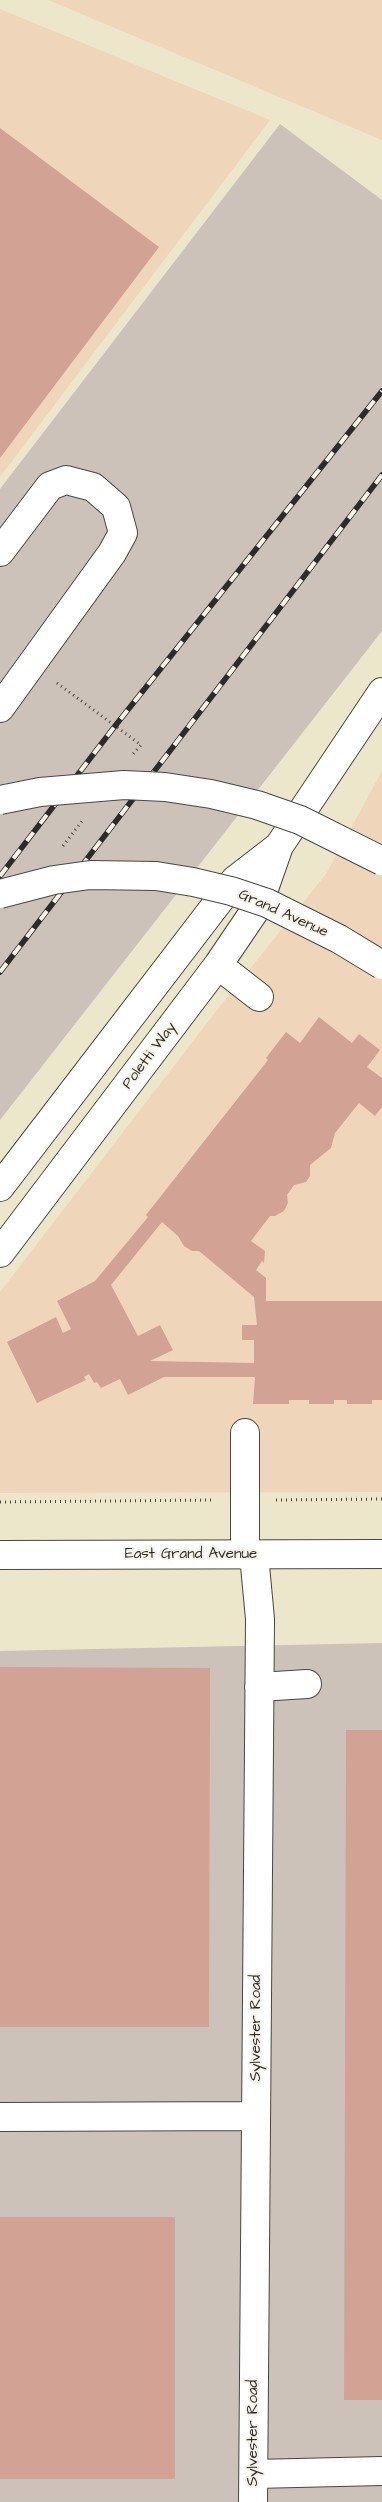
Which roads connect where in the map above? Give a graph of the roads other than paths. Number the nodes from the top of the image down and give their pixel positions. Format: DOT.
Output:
graph roads {
  1 [pos="0,552"];
  2 [pos="382,692"];
  3 [pos="0,708"];
  4 [pos="0,800"];
  5 [pos="279,846"];
  6 [pos="382,861"];
  7 [pos="0,894"];
  8 [pos="218,965"];
  9 [pos="382,965"];
  10 [pos="259,997"];
  11 [pos="0,1187"];
  12 [pos="0,1253"];
  13 [pos="245,1433"];
  14 [pos="382,1554"];
  15 [pos="0,1555"];
  16 [pos="249,1555"];
  17 [pos="307,1684"];
  18 [pos="260,1686"];
  19 [pos="256,2116"];
  20 [pos="0,2117"];
  21 [pos="382,2471"];
  22 [pos="254,2474"];
  23 [pos="253,2502"];
  1 -- 3 [label="main road"];
  2 -- 5 [label="main road, Poletti Way"];
  4 -- 6 [label="main road, bridge"];
  5 -- 8 [label="main road, Poletti Way"];
  5 -- 11 [label="main road, Poletti Way"];
  7 -- 9 [label="main road, Grand Avenue, bridge"];
  8 -- 10 [label="main road"];
  8 -- 12 [label="main road, Poletti Way"];
  13 -- 16 [label="main road, Sylvester Road"];
  14 -- 16 [label="main road, East Grand Avenue"];
  15 -- 16 [label="main road, East Grand Avenue"];
  16 -- 18 [label="main road, Sylvester Road"];
  17 -- 18 [label="main road"];
  18 -- 19 [label="main road, Sylvester Road"];
  19 -- 20 [label="main road"];
  19 -- 22 [label="main road, Sylvester Road"];
  21 -- 22 [label="main road"];
  22 -- 23 [label="main road, Sylvester Road"];
}
